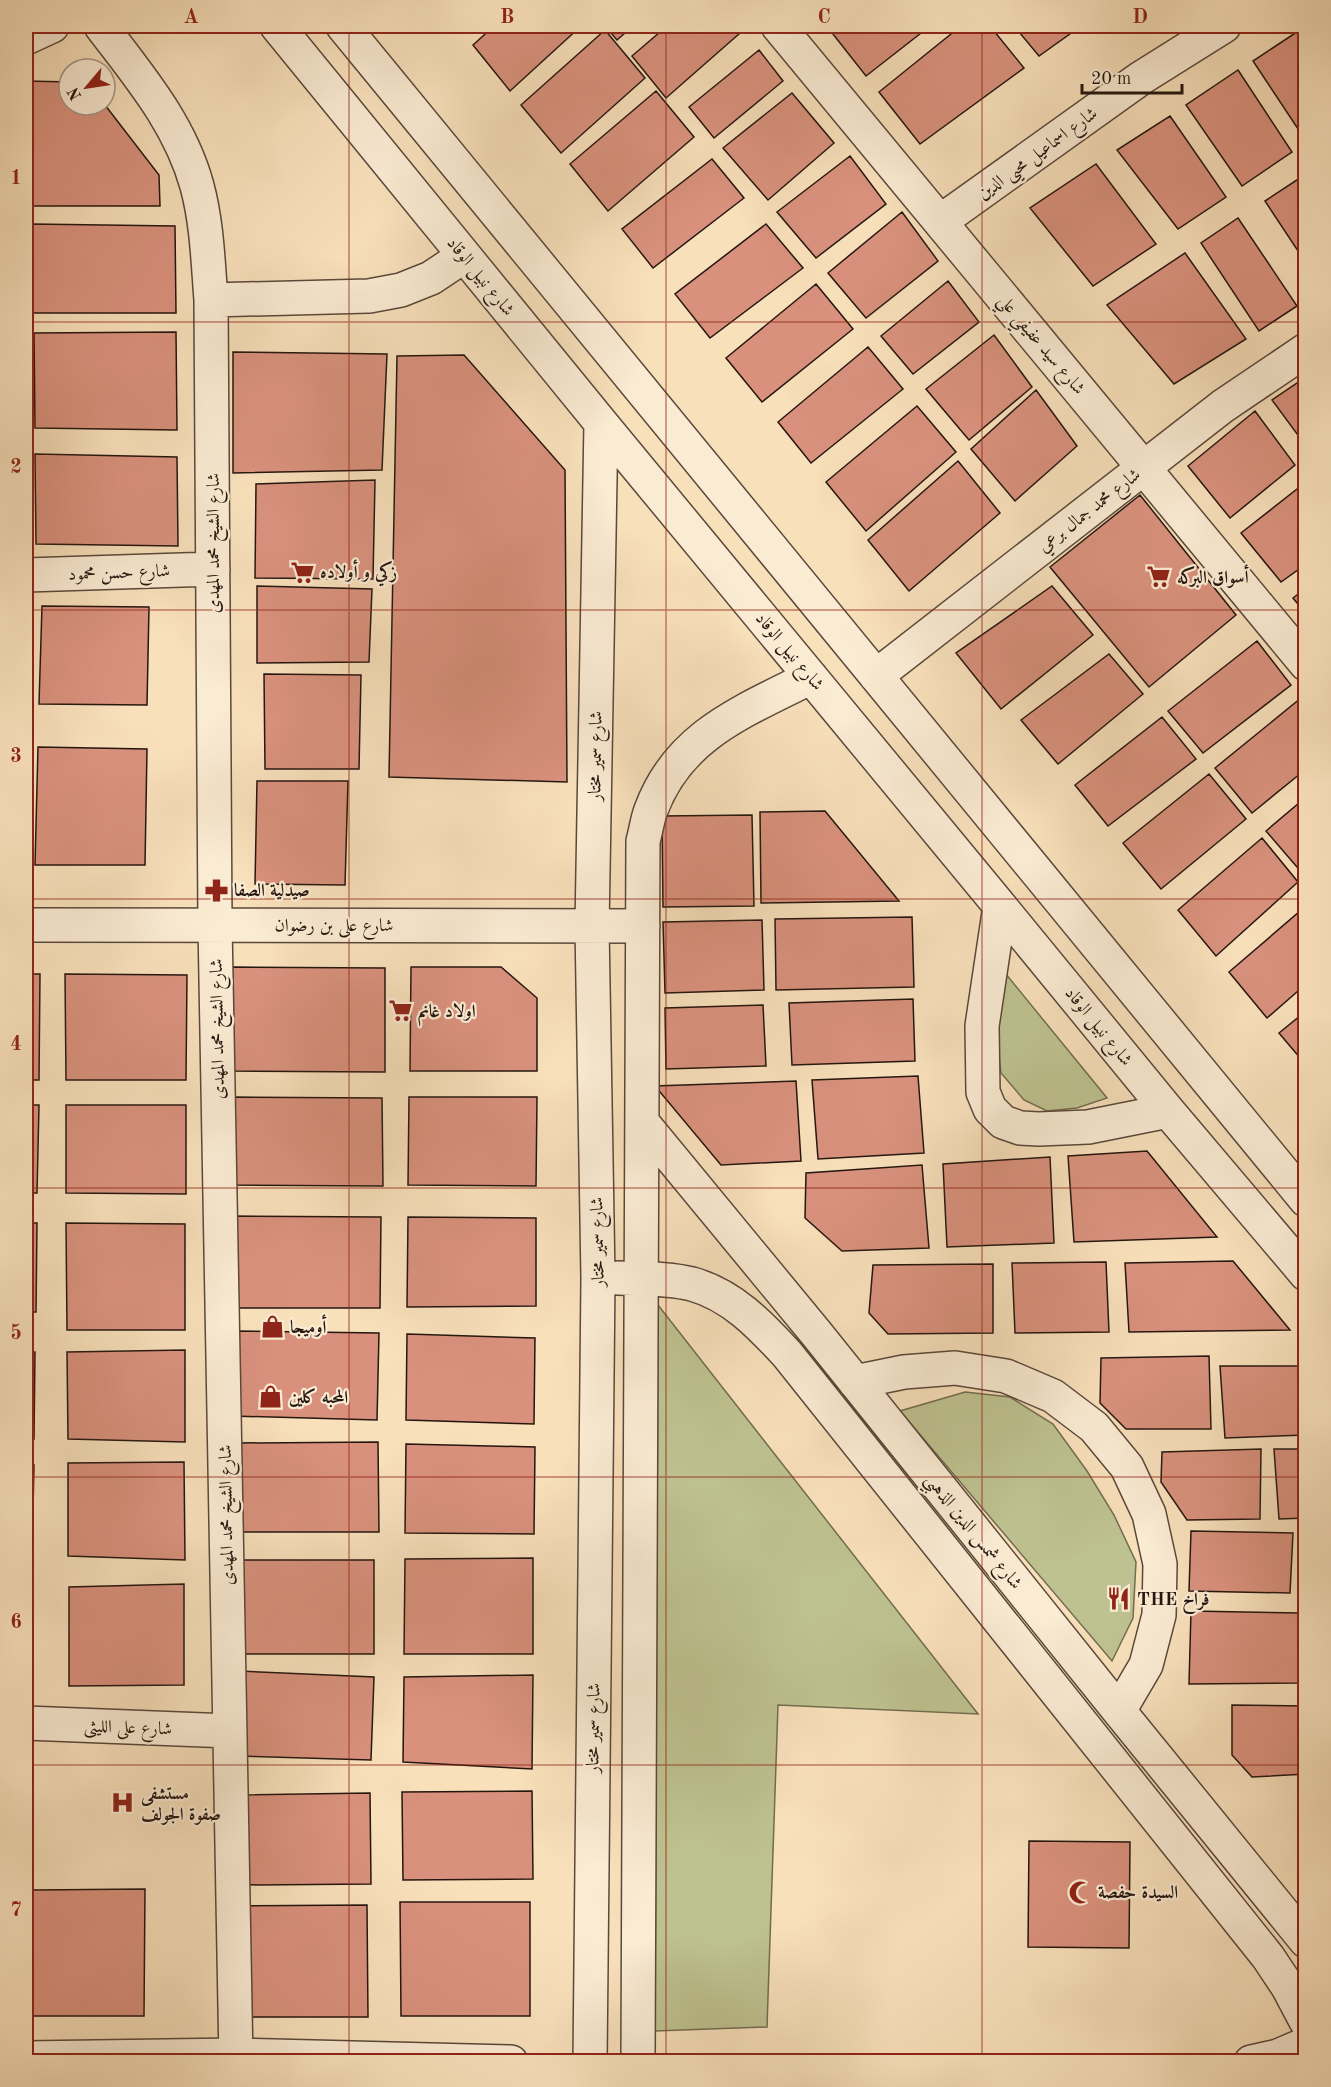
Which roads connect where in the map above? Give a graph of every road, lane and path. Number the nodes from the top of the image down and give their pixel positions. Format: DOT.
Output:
graph roads {
  1 [pos="52,26"];
  2 [pos="101,26"];
  3 [pos="277,26"];
  4 [pos="343,26"];
  5 [pos="778,26"];
  6 [pos="1219,27"];
  7 [pos="26,38"];
  8 [pos="941,221"];
  9 [pos="464,256"];
  10 [pos="211,300"];
  11 [pos="1305,350"];
  12 [pos="601,423"];
  13 [pos="1144,468"];
  14 [pos="213,568"];
  15 [pos="26,574"];
  16 [pos="1305,664"];
  17 [pos="876,676"];
  18 [pos="811,677"];
  19 [pos="1000,906"];
  20 [pos="26,925"];
  21 [pos="215,925"];
  22 [pos="592,926"];
  23 [pos="643,926"];
  24 [pos="1168,1112"];
  25 [pos="642,1122"];
  26 [pos="1305,1200"];
  27 [pos="1305,1274"];
  28 [pos="598,1278"];
  29 [pos="641,1279"];
  30 [pos="816,1333"];
  31 [pos="788,1354"];
  32 [pos="855,1382"];
  33 [pos="1119,1711"];
  34 [pos="26,1723"];
  35 [pos="230,1731"];
  36 [pos="1305,1941"];
  37 [pos="1305,2021"];
  38 [pos="1305,2044"];
  39 [pos="26,2058"];
  40 [pos="235,2058"];
  41 [pos="511,2061"];
  42 [pos="590,2061"];
  43 [pos="638,2061"];
  44 [pos="1251,2061"];
  1 -- 7 [label="street"];
  2 -- 10 [label="street, شارع الشيخ محمد المهدى"];
  3 -- 9 [label="street, شارع نبيل الوقاد"];
  4 -- 17 [label="street"];
  5 -- 8 [label="street, شارع سيد عفيفي علي"];
  6 -- 8 [label="street, شارع اسماعيل محيى الدين"];
  8 -- 13 [label="street, شارع سيد عفيفي علي"];
  9 -- 10 [label="street"];
  9 -- 12 [label="street, شارع نبيل الوقاد"];
  10 -- 14 [label="street, شارع الشيخ محمد المهدى"];
  11 -- 13 [label="street, شارع محمد جمال برعي"];
  12 -- 18 [label="street, شارع نبيل الوقاد"];
  12 -- 22 [label="street, شارع سمير مختار"];
  13 -- 16 [label="street, شارع سيد عفيفي علي"];
  13 -- 17 [label="street, شارع محمد جمال برعي"];
  14 -- 15 [label="street, شارع حسن محمود"];
  14 -- 21 [label="street, شارع الشيخ محمد المهدى"];
  17 -- 26 [label="street"];
  18 -- 19 [label="street, شارع نبيل الوقاد"];
  18 -- 23 [label="street"];
  19 -- 24 [label="street, شارع نبيل الوقاد"];
  19 -- 24 [label="street"];
  20 -- 21 [label="street, شارع على بن رضوان"];
  21 -- 22 [label="street, شارع على بن رضوان"];
  21 -- 35 [label="street, شارع الشيخ محمد المهدى"];
  22 -- 23 [label="street, شارع على بن رضوان"];
  22 -- 28 [label="street, شارع سمير مختار"];
  23 -- 25 [label="street"];
  24 -- 27 [label="street, شارع نبيل الوقاد"];
  25 -- 29 [label="street"];
  25 -- 30 [label="street, شارع شمس الدين الذهبي"];
  28 -- 29 [label="street, شارع شمس الدين الذهبي"];
  28 -- 42 [label="street, شارع سمير مختار"];
  29 -- 31 [label="street, شارع شمس الدين الذهبي"];
  29 -- 43 [label="street"];
  30 -- 31 [label="street"];
  30 -- 32 [label="street, شارع شمس الدين الذهبي"];
  31 -- 37 [label="street, شارع شمس الدين الذهبي"];
  32 -- 33 [label="street, شارع شمس الدين الذهبي"];
  32 -- 33 [label="street"];
  33 -- 36 [label="street, شارع شمس الدين الذهبي"];
  34 -- 35 [label="street, شارع على الليثى"];
  35 -- 40 [label="street, شارع الشيخ محمد المهدى"];
  38 -- 44 [label="street"];
  39 -- 40 [label="street"];
  40 -- 41 [label="street"];
}
